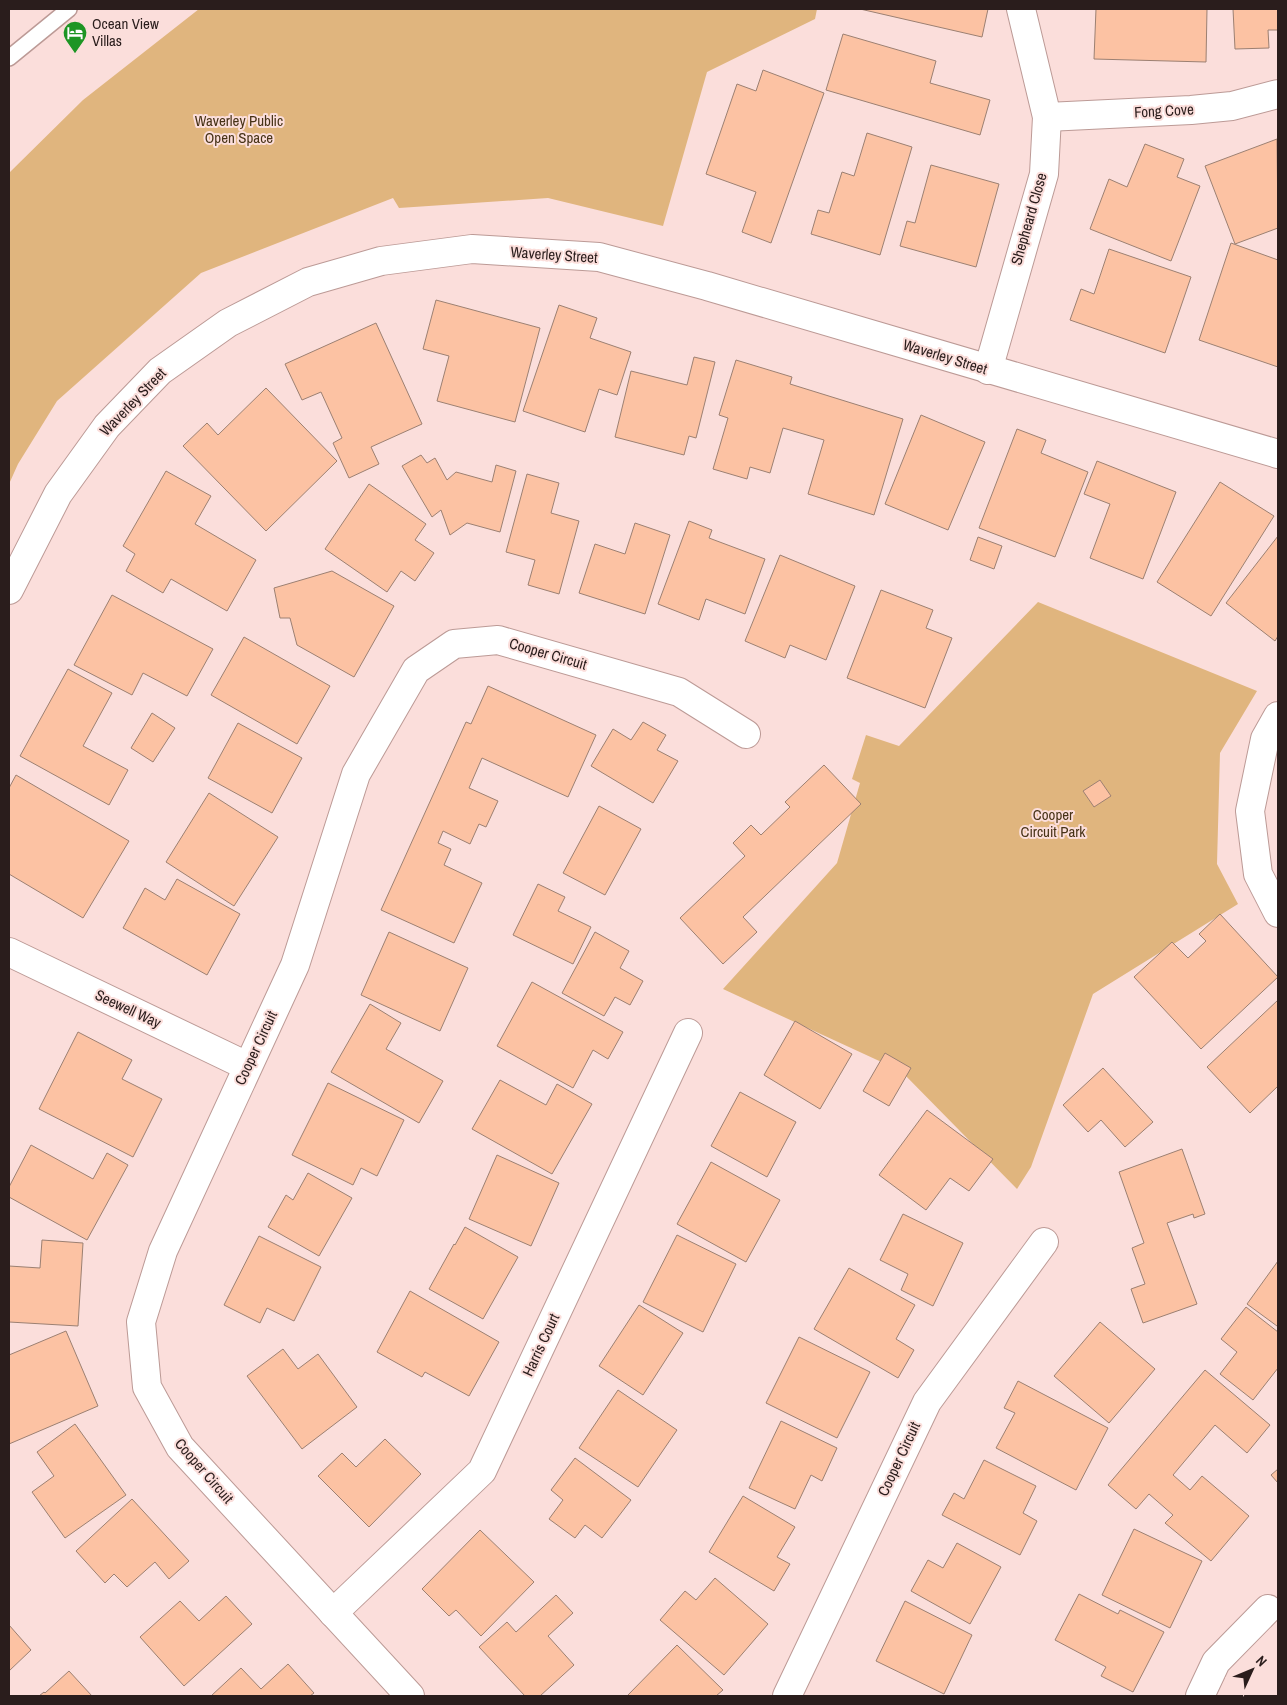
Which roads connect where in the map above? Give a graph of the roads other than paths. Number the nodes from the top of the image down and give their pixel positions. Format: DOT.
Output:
graph roads {
  1 [pos="69,9"];
  2 [pos="1021,9"];
  3 [pos="9,58"];
  4 [pos="1278,94"];
  5 [pos="1047,117"];
  6 [pos="988,370"];
  7 [pos="1278,454"];
  8 [pos="9,590"];
  9 [pos="1278,716"];
  10 [pos="746,734"];
  11 [pos="1278,913"];
  12 [pos="9,952"];
  13 [pos="688,1033"];
  14 [pos="247,1066"];
  15 [pos="1044,1242"];
  16 [pos="1268,1609"];
  17 [pos="332,1612"];
  18 [pos="410,1696"];
  19 [pos="787,1696"];
  20 [pos="1200,1696"];
  1 -- 3 [label="lane"];
  2 -- 5 [label="street, Shepheard Close"];
  4 -- 5 [label="street, Fong Cove"];
  5 -- 6 [label="street, Shepheard Close"];
  6 -- 7 [label="street, Waverley Street"];
  6 -- 8 [label="street, Waverley Street"];
  9 -- 11 [label="street"];
  10 -- 14 [label="street, Cooper Circuit"];
  12 -- 14 [label="street, Seewell Way"];
  13 -- 17 [label="street, Harris Court"];
  14 -- 17 [label="street, Cooper Circuit"];
  15 -- 19 [label="street, Cooper Circuit"];
  16 -- 20 [label="street"];
  17 -- 18 [label="street, Cooper Circuit"];
}
